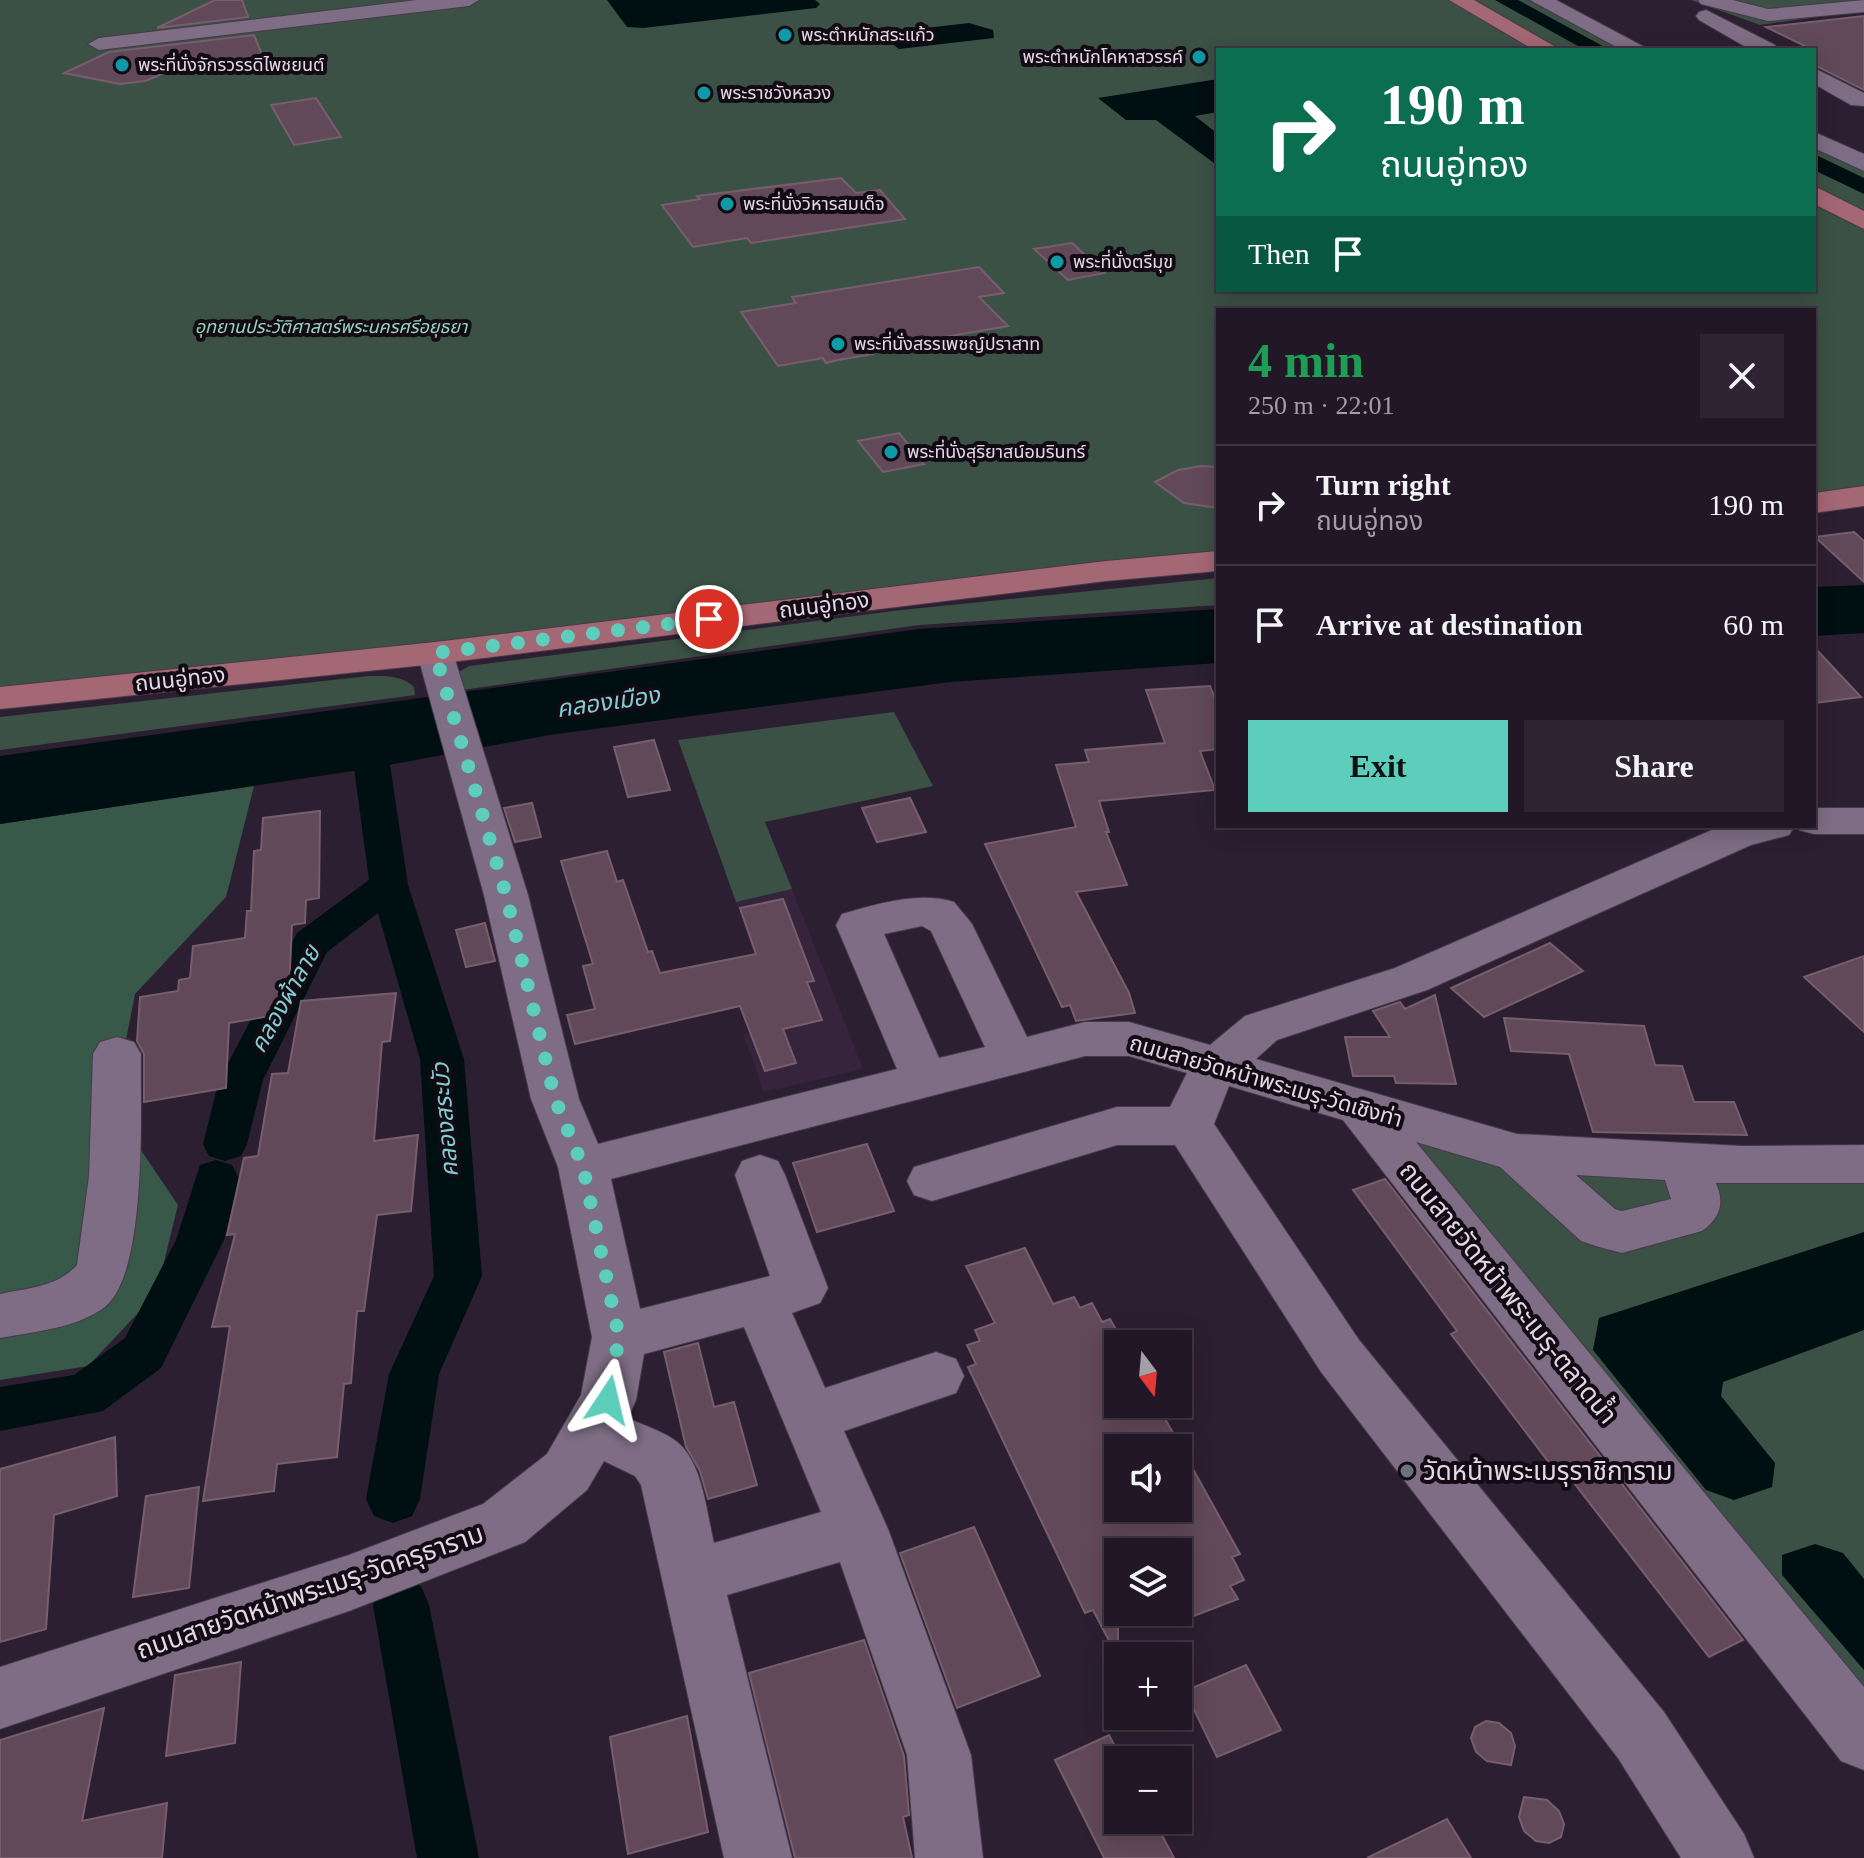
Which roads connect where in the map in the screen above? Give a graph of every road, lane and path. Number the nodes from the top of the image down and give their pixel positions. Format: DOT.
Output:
graph roads {
  1 [pos="469,0"];
  2 [pos="1459,0"];
  3 [pos="1540,0"];
  4 [pos="1698,3"];
  5 [pos="1864,6"];
  6 [pos="99,44"];
  7 [pos="1546,48"];
  8 [pos="1635,48"];
  9 [pos="1764,48"];
  10 [pos="1816,76"];
  11 [pos="1859,100"];
  12 [pos="1816,140"];
  13 [pos="1864,164"];
  14 [pos="1816,195"];
  15 [pos="1864,221"];
  16 [pos="1864,496"];
  17 [pos="1816,503"];
  18 [pos="1216,561"];
  19 [pos="439,664"];
  20 [pos="0,698"];
  21 [pos="1816,821"];
  22 [pos="1864,821"];
  23 [pos="1765,828"];
  24 [pos="117,1054"];
  25 [pos="1013,1057"];
  26 [pos="1215,1067"];
  27 [pos="925,1080"];
  28 [pos="1362,1110"];
  29 [pos="1189,1126"];
  30 [pos="1517,1153"];
  31 [pos="1683,1162"];
  32 [pos="1864,1164"];
  33 [pos="583,1167"];
  34 [pos="760,1175"];
  35 [pos="932,1181"];
  36 [pos="760,1301"];
  37 [pos="0,1316"];
  38 [pos="619,1337"];
  39 [pos="936,1376"];
  40 [pos="810,1418"];
  41 [pos="592,1428"];
  42 [pos="858,1529"];
  43 [pos="694,1577"];
  44 [pos="0,1698"];
  45 [pos="1864,1738"];
  46 [pos="758,1858"];
  47 [pos="949,1858"];
  48 [pos="1720,1858"];
  1 -- 6 [label="street"];
  2 -- 7 [label="main road"];
  3 -- 8 [label="street"];
  4 -- 5 [label="street"];
  4 -- 9 [label="street"];
  10 -- 11 [label="street"];
  12 -- 13 [label="street"];
  14 -- 15 [label="main road"];
  16 -- 17 [label="main road"];
  18 -- 19 [label="main road, ถนนอู่ทอง"];
  19 -- 20 [label="main road, ถนนอู่ทอง"];
  19 -- 33 [label="street, ถนนสายวัดหน้าพระเมรุ-วัดครุธาราม"];
  21 -- 22 [label="street"];
  23 -- 26 [label="street"];
  24 -- 37 [label="street"];
  25 -- 26 [label="street, ถนนสายวัดหน้าพระเมรุ-วัดเชิงท่า"];
  25 -- 27 [label="street, ถนนสายวัดหน้าพระเมรุ-วัดเชิงท่า"];
  25 -- 27 [label="street"];
  26 -- 28 [label="street, ถนนสายวัดหน้าพระเมรุ-วัดเชิงท่า"];
  26 -- 29 [label="street"];
  27 -- 33 [label="street, ถนนสายวัดหน้าพระเมรุ-วัดเชิงท่า"];
  28 -- 30 [label="street, ถนนสายวัดหน้าพระเมรุ-วัดเชิงท่า"];
  28 -- 45 [label="street, ถนนสายวัดหน้าพระเมรุ-ตลาดน้ำ"];
  29 -- 35 [label="street"];
  29 -- 48 [label="street"];
  30 -- 31 [label="street, ถนนสายวัดหน้าพระเมรุ-วัดเชิงท่า"];
  30 -- 31 [label="street"];
  31 -- 32 [label="street, ถนนสายวัดหน้าพระเมรุ-วัดเชิงท่า"];
  33 -- 38 [label="street, ถนนสายวัดหน้าพระเมรุ-วัดครุธาราม"];
  34 -- 36 [label="street"];
  36 -- 38 [label="street"];
  36 -- 40 [label="street"];
  38 -- 41 [label="street, ถนนสายวัดหน้าพระเมรุ-วัดครุธาราม"];
  39 -- 40 [label="street"];
  40 -- 42 [label="street"];
  41 -- 43 [label="street"];
  41 -- 44 [label="street, ถนนสายวัดหน้าพระเมรุ-วัดครุธาราม"];
  42 -- 43 [label="street"];
  42 -- 47 [label="street"];
  43 -- 46 [label="street"];
}
